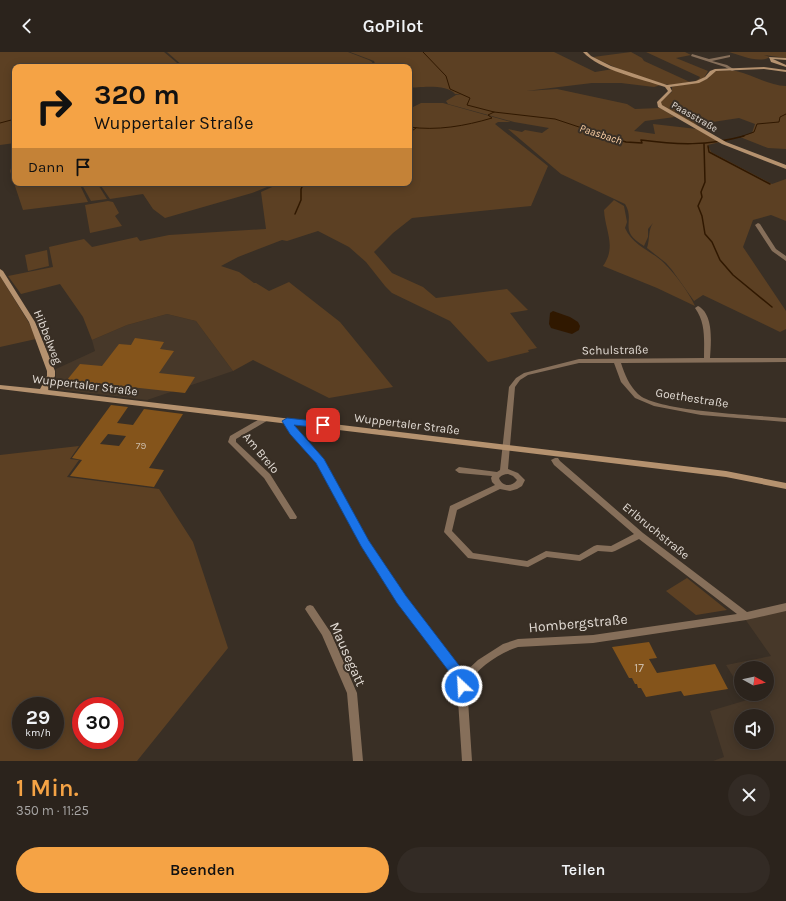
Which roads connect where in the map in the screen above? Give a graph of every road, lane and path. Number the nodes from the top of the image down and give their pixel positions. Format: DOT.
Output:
graph roads {
  1 [pos="585,52"];
  2 [pos="692,55"];
  3 [pos="728,56"];
  4 [pos="786,59"];
  5 [pos="708,60"];
  6 [pos="786,66"];
  7 [pos="732,70"];
  8 [pos="786,72"];
  9 [pos="667,86"];
  10 [pos="786,167"];
  11 [pos="758,224"];
  12 [pos="786,258"];
  13 [pos="0,271"];
  14 [pos="698,308"];
  15 [pos="707,360"];
  16 [pos="786,360"];
  17 [pos="616,362"];
  18 [pos="0,387"];
  19 [pos="43,392"];
  20 [pos="266,419"];
  21 [pos="786,420"];
  22 [pos="287,421"];
  23 [pos="507,448"];
  24 [pos="555,460"];
  25 [pos="459,470"];
  26 [pos="501,473"];
  27 [pos="500,486"];
  28 [pos="786,486"];
  29 [pos="292,517"];
  30 [pos="640,535"];
  31 [pos="786,607"];
  32 [pos="310,609"];
  33 [pos="746,616"];
  34 [pos="464,681"];
  35 [pos="358,761"];
  36 [pos="467,761"];
  1 -- 9 [label="street, Paasstraße"];
  2 -- 5 [label="street"];
  3 -- 5 [label="street"];
  4 -- 6 [label="street"];
  5 -- 7 [label="street"];
  7 -- 8 [label="street"];
  7 -- 9 [label="street"];
  9 -- 10 [label="street, Paasstraße"];
  11 -- 12 [label="street"];
  13 -- 19 [label="street, Hibbelweg"];
  14 -- 15 [label="street"];
  15 -- 16 [label="street, Schulstraße"];
  15 -- 17 [label="street, Schulstraße"];
  17 -- 21 [label="street, Goethestraße"];
  17 -- 23 [label="street, Schulstraße"];
  18 -- 19 [label="street, Wuppertaler Straße"];
  19 -- 20 [label="street, Wuppertaler Straße"];
  20 -- 22 [label="street, Wuppertaler Straße"];
  20 -- 29 [label="street, Am Brelo"];
  22 -- 23 [label="street, Wuppertaler Straße"];
  22 -- 34 [label="street"];
  23 -- 26 [label="street, Schulstraße"];
  23 -- 28 [label="street, Wuppertaler Straße"];
  24 -- 30 [label="street, Erlbruchstraße"];
  25 -- 26 [label="street"];
  26 -- 27 [label="street"];
  26 -- 27 [label="street"];
  27 -- 30 [label="street"];
  30 -- 33 [label="street, Erlbruchstraße"];
  31 -- 33 [label="street, Hombergstraße"];
  32 -- 35 [label="street, Mausegatt"];
  33 -- 34 [label="street, Hombergstraße"];
  34 -- 36 [label="street"];
}
